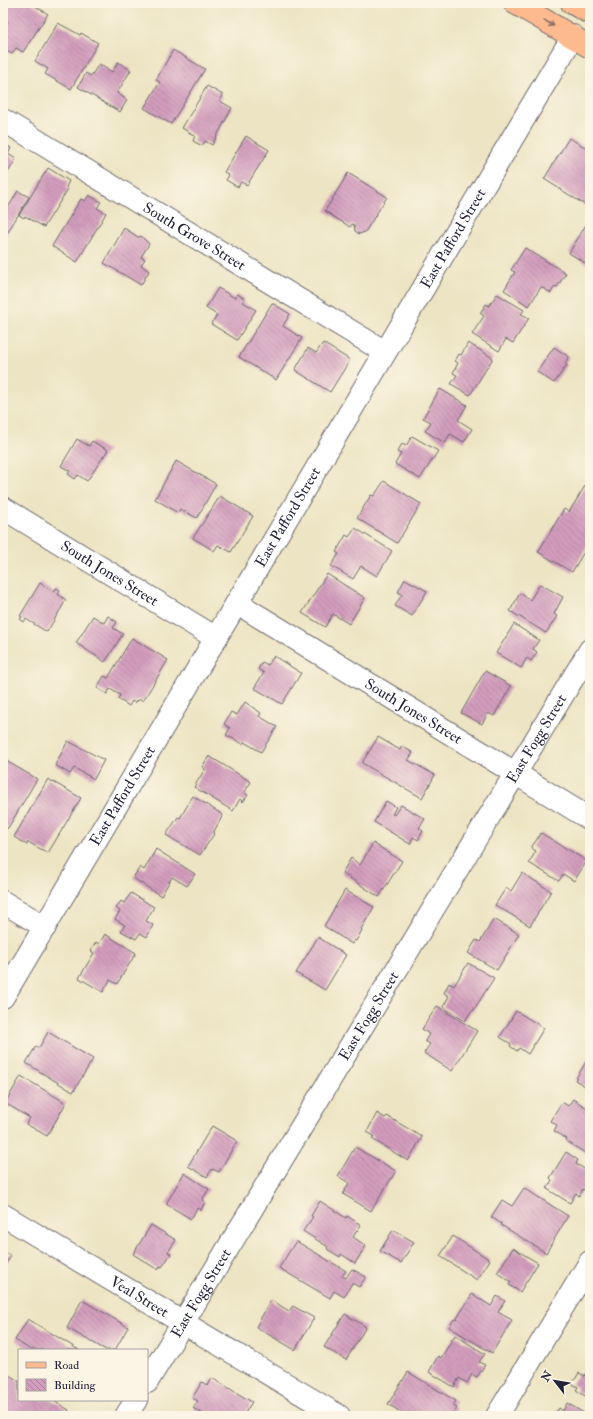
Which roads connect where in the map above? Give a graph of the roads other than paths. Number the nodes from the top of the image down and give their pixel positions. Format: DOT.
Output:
graph roads {
  1 [pos="515,3"];
  2 [pos="572,3"];
  3 [pos="590,13"];
  4 [pos="581,41"];
  5 [pos="3,120"];
  6 [pos="385,352"];
  7 [pos="3,508"];
  8 [pos="237,603"];
  9 [pos="216,638"];
  10 [pos="590,650"];
  11 [pos="515,774"];
  12 [pos="590,820"];
  13 [pos="3,902"];
  14 [pos="45,927"];
  15 [pos="3,997"];
  16 [pos="3,1215"];
  17 [pos="590,1262"];
  18 [pos="183,1322"];
  19 [pos="148,1380"];
  20 [pos="135,1401"];
  21 [pos="126,1416"];
  22 [pos="339,1416"];
  23 [pos="496,1416"];
  1 -- 4 [label="main road, one-way"];
  2 -- 3 [label="main road"];
  4 -- 6 [label="street, East Pafford Street"];
  5 -- 6 [label="street, South Grove Street"];
  6 -- 8 [label="street, East Pafford Street"];
  7 -- 9 [label="street, South Jones Street"];
  8 -- 9 [label="street, East Pafford Street"];
  8 -- 11 [label="street, South Jones Street"];
  9 -- 14 [label="street, East Pafford Street"];
  10 -- 11 [label="street, East Fogg Street"];
  11 -- 12 [label="street, South Jones Street"];
  11 -- 18 [label="street, East Fogg Street"];
  13 -- 14 [label="street"];
  14 -- 15 [label="street, East Pafford Street"];
  16 -- 18 [label="street, Veal Street"];
  17 -- 23 [label="street"];
  18 -- 19 [label="street, East Fogg Street"];
  18 -- 22 [label="street, Veal Street"];
  20 -- 21 [label="street"];
}
